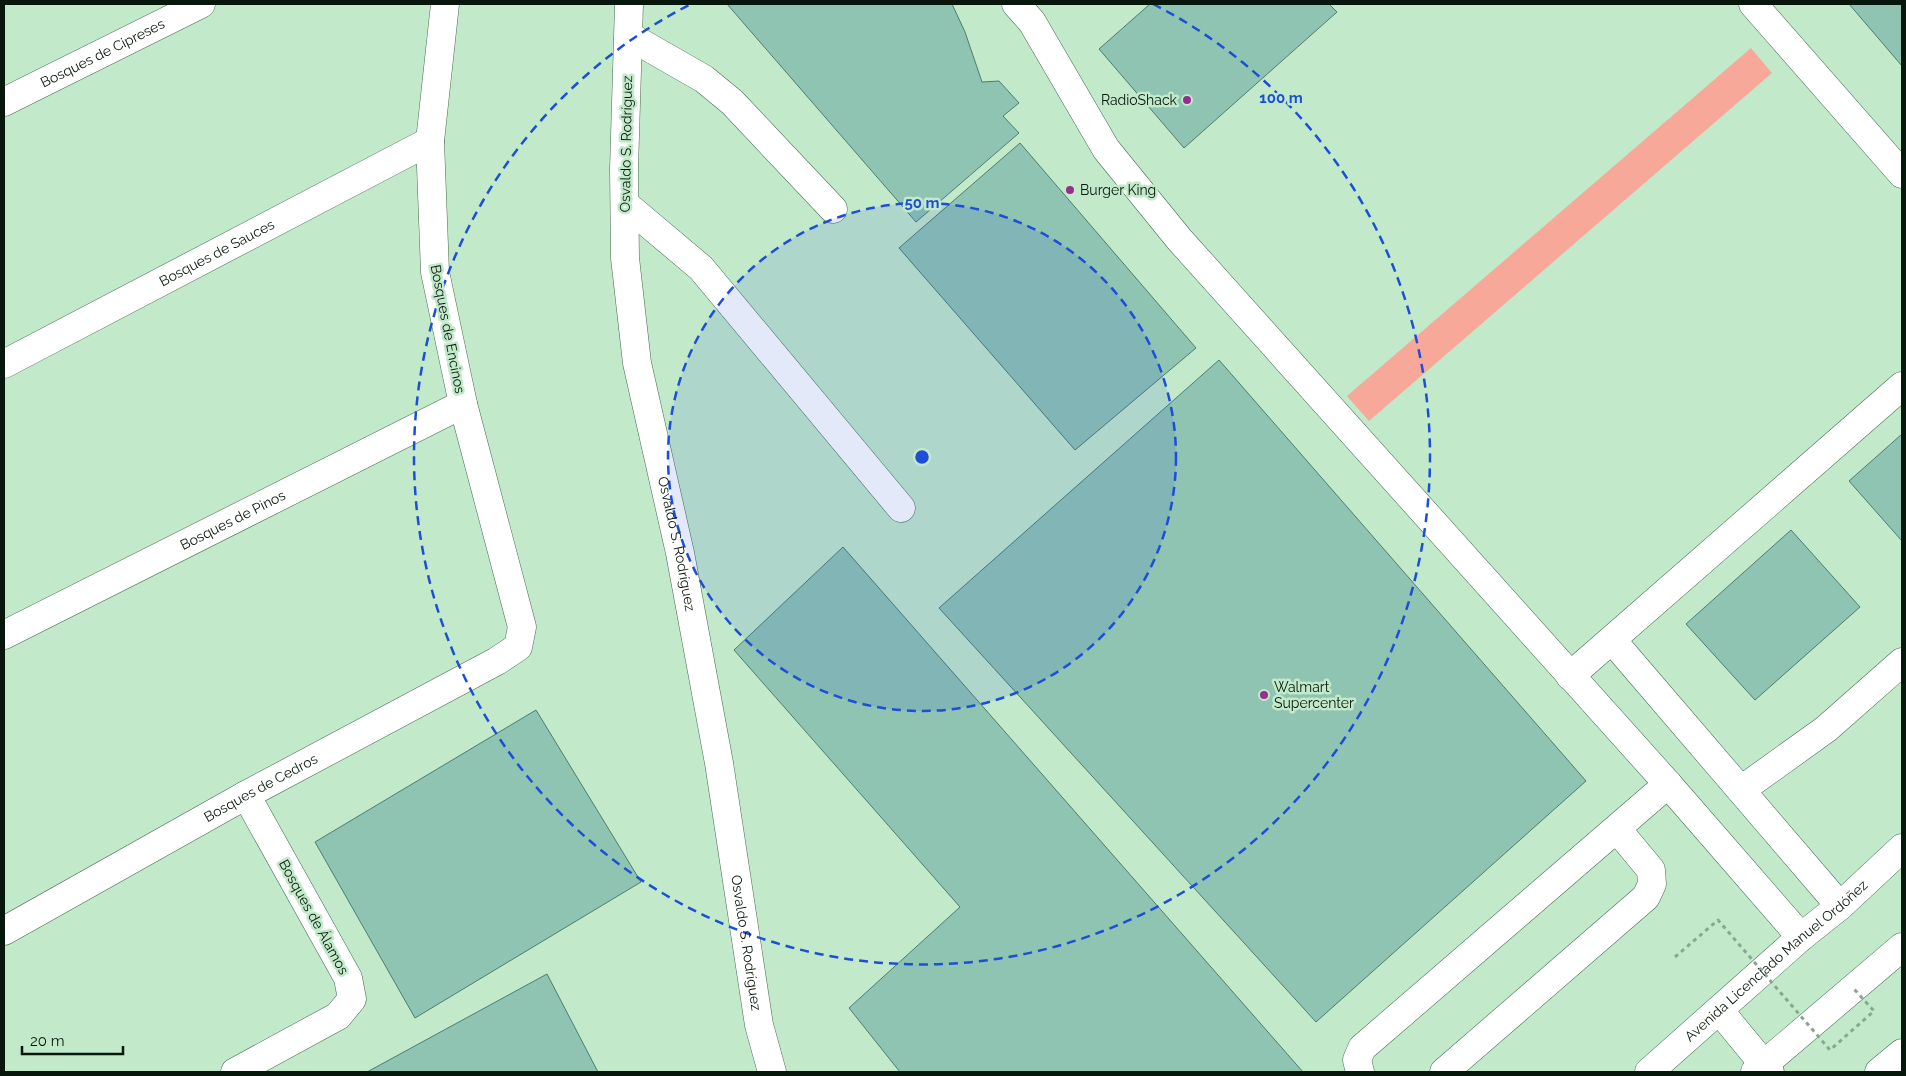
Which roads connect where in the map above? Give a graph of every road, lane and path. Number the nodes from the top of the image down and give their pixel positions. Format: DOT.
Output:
graph roads {
  1 [pos="200,4"];
  2 [pos="445,4"];
  3 [pos="1016,4"];
  4 [pos="1752,4"];
  5 [pos="631,14"];
  6 [pos="4,102"];
  7 [pos="430,141"];
  8 [pos="1902,174"];
  9 [pos="625,204"];
  10 [pos="833,209"];
  11 [pos="4,364"];
  12 [pos="1902,386"];
  13 [pos="463,404"];
  14 [pos="901,508"];
  15 [pos="4,636"];
  16 [pos="1612,640"];
  17 [pos="518,647"];
  18 [pos="1902,662"];
  19 [pos="1570,676"];
  20 [pos="1668,784"];
  21 [pos="1741,790"];
  22 [pos="246,794"];
  23 [pos="1617,829"];
  24 [pos="1902,848"];
  25 [pos="1840,906"];
  26 [pos="4,931"];
  27 [pos="1801,937"];
  28 [pos="1902,947"];
  29 [pos="1675,957"];
  30 [pos="1854,989"];
  31 [pos="1718,1010"];
  32 [pos="1902,1053"];
  33 [pos="1763,1070"];
  34 [pos="235,1072"];
  35 [pos="772,1072"];
  36 [pos="1360,1072"];
  37 [pos="1444,1072"];
  38 [pos="1649,1072"];
  39 [pos="1880,1072"];
  1 -- 6 [label="street, Bosques de Cipreses"];
  2 -- 7 [label="street, Bosques de Encinos"];
  3 -- 19 [label="street"];
  4 -- 8 [label="street"];
  5 -- 9 [label="street, Osvaldo S. Rodríguez"];
  5 -- 10 [label="street"];
  7 -- 11 [label="street, Bosques de Sauces"];
  7 -- 13 [label="street, Bosques de Encinos"];
  9 -- 14 [label="street"];
  9 -- 35 [label="street, Osvaldo S. Rodríguez"];
  12 -- 16 [label="street"];
  13 -- 15 [label="street, Bosques de Pinos"];
  13 -- 17 [label="street, Bosques de Encinos"];
  16 -- 19 [label="street"];
  16 -- 21 [label="street"];
  17 -- 22 [label="street, Bosques de Cedros"];
  18 -- 21 [label="street"];
  19 -- 20 [label="street"];
  20 -- 23 [label="street"];
  20 -- 27 [label="street"];
  21 -- 25 [label="street"];
  22 -- 26 [label="street, Bosques de Cedros"];
  22 -- 34 [label="street, Bosques de Álamos"];
  23 -- 36 [label="street"];
  23 -- 37 [label="street"];
  24 -- 25 [label="street, Avenida Licenciado Manuel Ordóñez"];
  25 -- 27 [label="street, Avenida Licenciado Manuel Ordóñez"];
  27 -- 31 [label="street, Avenida Licenciado Manuel Ordóñez"];
  28 -- 30 [label="street"];
  29 -- 30 [label="path, bridge"];
  30 -- 33 [label="street"];
  31 -- 33 [label="street"];
  31 -- 38 [label="street, Avenida Licenciado Manuel Ordóñez"];
  32 -- 39 [label="street"];
}
